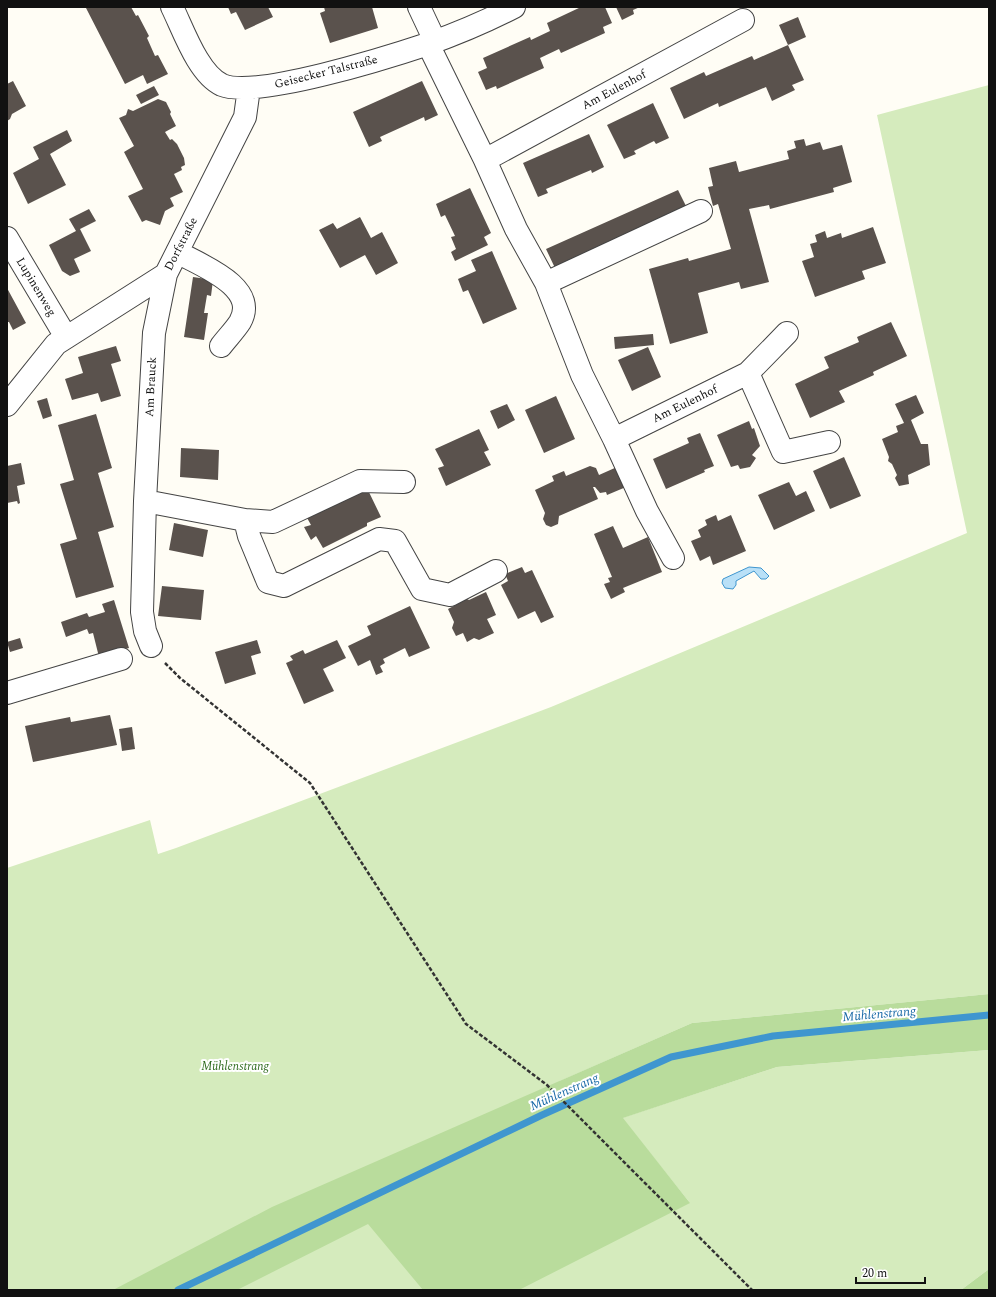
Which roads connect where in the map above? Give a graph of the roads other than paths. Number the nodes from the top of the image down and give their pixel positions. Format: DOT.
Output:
graph roads {
  1 [pos="172,7"];
  2 [pos="419,7"];
  3 [pos="514,7"];
  4 [pos="743,20"];
  5 [pos="432,42"];
  6 [pos="250,88"];
  7 [pos="485,160"];
  8 [pos="701,211"];
  9 [pos="7,238"];
  10 [pos="177,252"];
  11 [pos="166,274"];
  12 [pos="546,283"];
  13 [pos="787,333"];
  14 [pos="66,337"];
  15 [pos="220,346"];
  16 [pos="748,373"];
  17 [pos="7,405"];
  18 [pos="614,439"];
  19 [pos="829,442"];
  20 [pos="404,482"];
  21 [pos="145,501"];
  22 [pos="245,520"];
  23 [pos="673,558"];
  24 [pos="496,572"];
  25 [pos="151,646"];
  26 [pos="120,659"];
  27 [pos="7,693"];
  1 -- 6 [label="street, Geisecker Talstraße"];
  2 -- 5 [label="street"];
  3 -- 5 [label="street, Geisecker Talstraße"];
  4 -- 7 [label="street, Am Eulenhof"];
  5 -- 6 [label="street, Geisecker Talstraße"];
  5 -- 7 [label="street"];
  6 -- 10 [label="street, Dorfstraße"];
  7 -- 12 [label="street"];
  8 -- 12 [label="street"];
  9 -- 14 [label="street, Lupinenweg"];
  10 -- 11 [label="street, Dorfstraße"];
  10 -- 15 [label="street"];
  11 -- 14 [label="street, Dorfstraße"];
  11 -- 21 [label="street, Am Brauck"];
  12 -- 18 [label="street"];
  13 -- 16 [label="street, Am Eulenhof"];
  14 -- 17 [label="street, Dorfstraße"];
  16 -- 18 [label="street, Am Eulenhof"];
  16 -- 19 [label="street"];
  18 -- 23 [label="street"];
  20 -- 22 [label="street"];
  21 -- 22 [label="street"];
  21 -- 25 [label="street, Am Brauck"];
  22 -- 24 [label="street"];
  26 -- 27 [label="street"];
}
